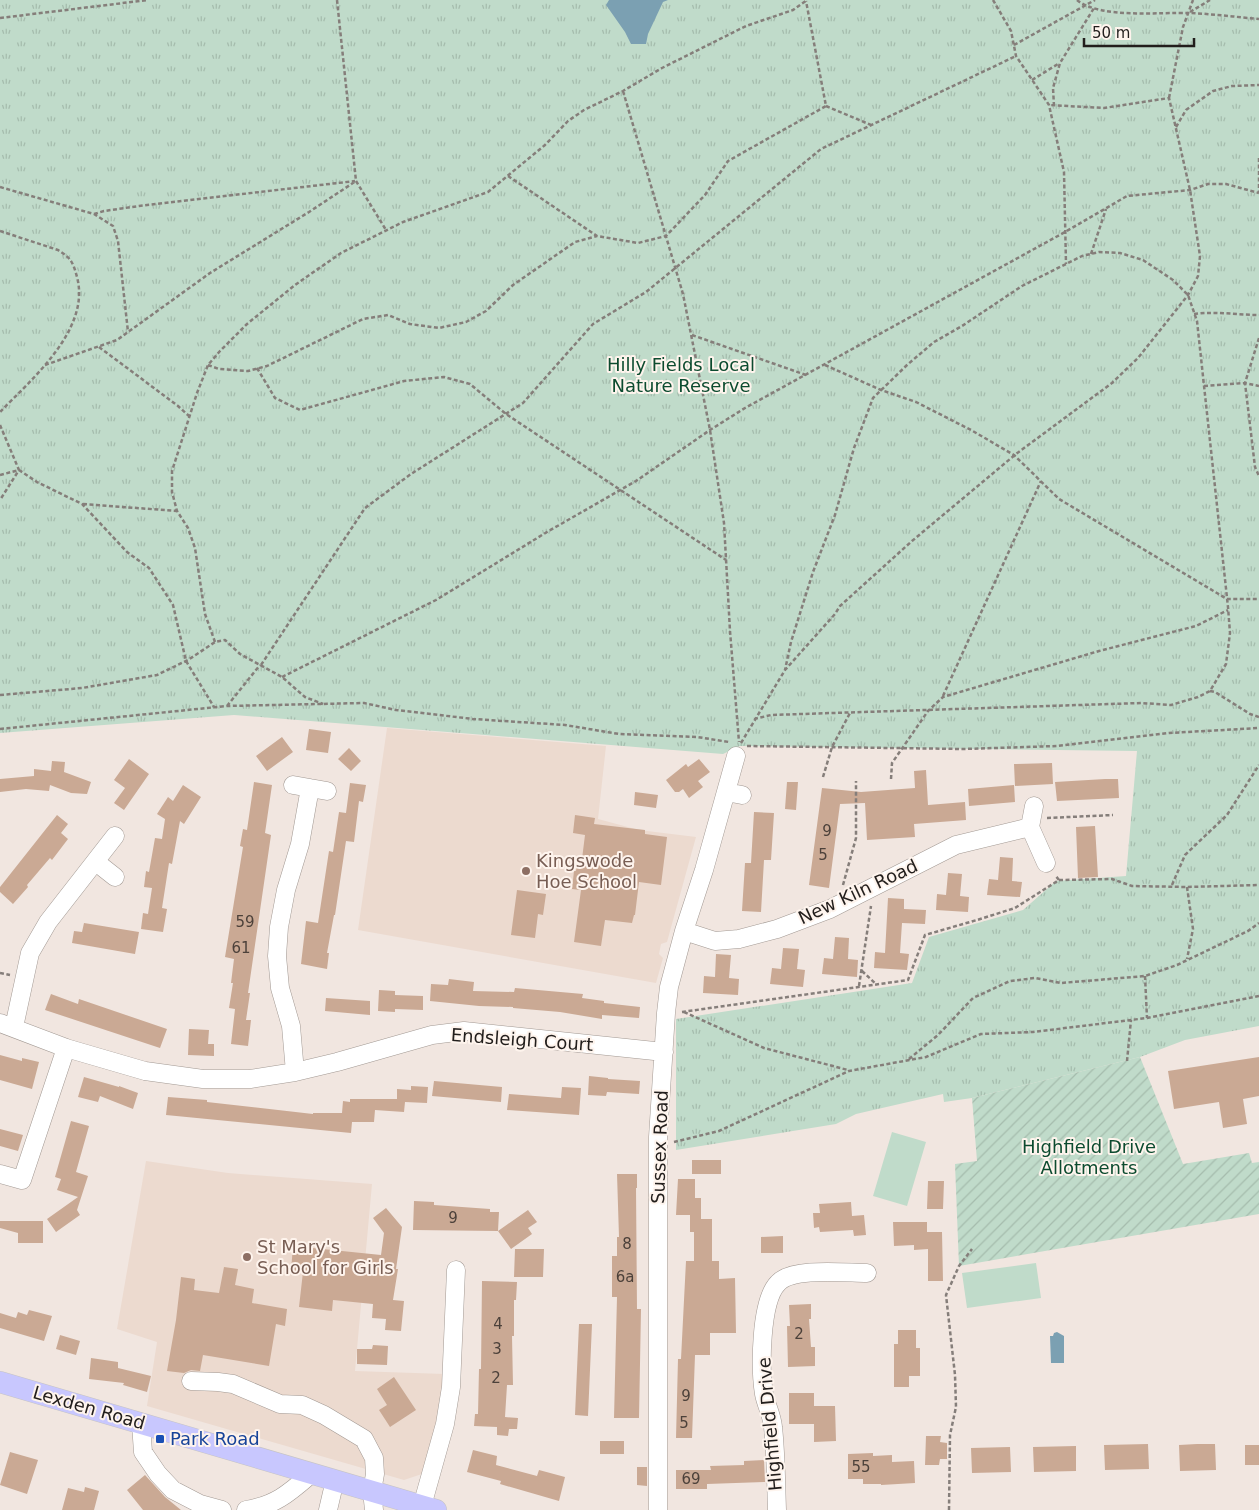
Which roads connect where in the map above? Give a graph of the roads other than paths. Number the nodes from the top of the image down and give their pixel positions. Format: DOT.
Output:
graph roads {
  1 [pos="738,751"];
  2 [pos="310,788"];
  3 [pos="116,836"];
  4 [pos="96,862"];
  5 [pos="1046,863"];
  6 [pos="114,877"];
  7 [pos="684,932"];
  8 [pos="7,1025"];
  9 [pos="66,1048"];
  10 [pos="664,1052"];
  11 [pos="295,1072"];
  12 [pos="0,1174"];
  13 [pos="456,1270"];
  14 [pos="866,1273"];
  15 [pos="191,1381"];
  16 [pos="0,1382"];
  17 [pos="141,1424"];
  18 [pos="311,1474"];
  19 [pos="335,1480"];
  20 [pos="373,1500"];
  21 [pos="429,1508"];
  22 [pos="222,1510"];
  23 [pos="246,1510"];
  24 [pos="328,1510"];
  25 [pos="658,1510"];
  26 [pos="777,1510"];
  1 -- 7 [label="street, Sussex Road"];
  2 -- 11 [label="street"];
  3 -- 4 [label="street"];
  4 -- 6 [label="street"];
  4 -- 8 [label="street"];
  5 -- 7 [label="street, New Kiln Road"];
  7 -- 10 [label="street, Sussex Road"];
  8 -- 9 [label="street, Endsleigh Court"];
  9 -- 11 [label="street, Endsleigh Court"];
  9 -- 12 [label="street"];
  10 -- 11 [label="street, Endsleigh Court"];
  10 -- 25 [label="street, Sussex Road"];
  13 -- 21 [label="street"];
  14 -- 26 [label="street, Highfield Drive"];
  15 -- 20 [label="street"];
  16 -- 17 [label="main road, Lexden Road"];
  17 -- 18 [label="main road, Lexden Road"];
  17 -- 22 [label="street"];
  18 -- 19 [label="main road, Lexden Road"];
  18 -- 23 [label="street"];
  19 -- 20 [label="main road, Lexden Road"];
  19 -- 24 [label="street"];
  20 -- 21 [label="main road, Lexden Road"];
}
